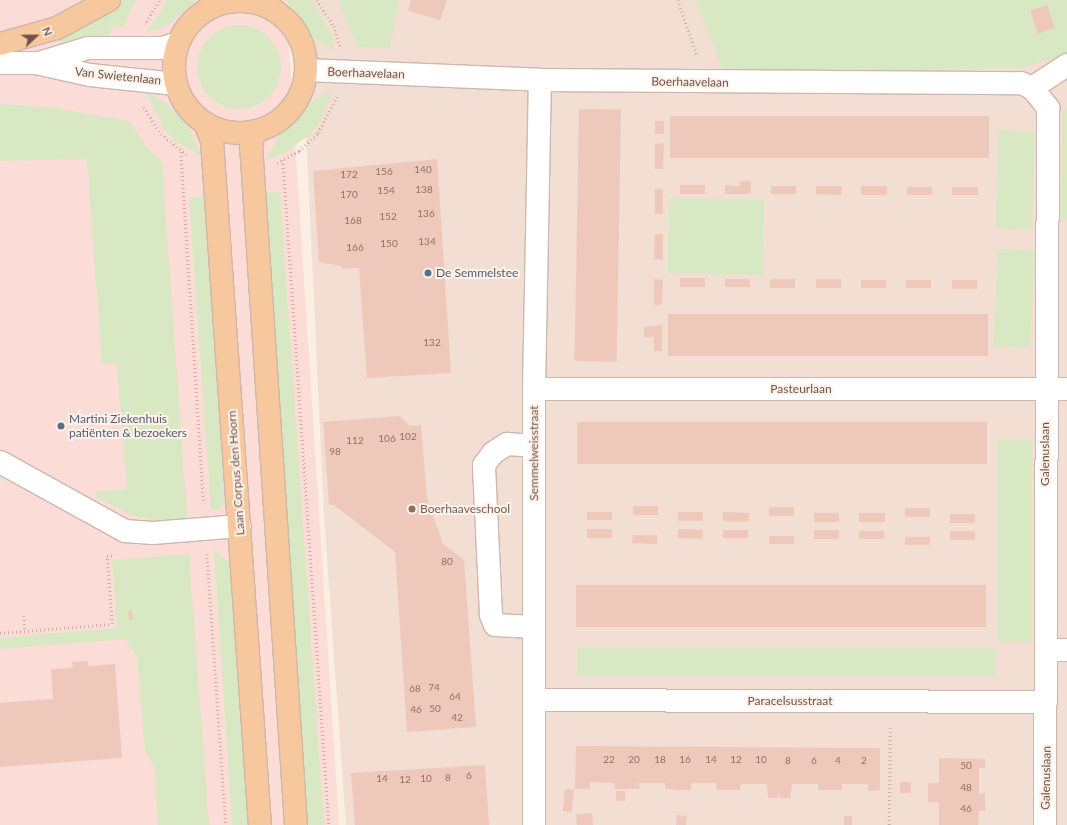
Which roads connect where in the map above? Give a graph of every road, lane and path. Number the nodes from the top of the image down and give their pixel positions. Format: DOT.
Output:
graph roads {
  1 [pos="109,0"];
  2 [pos="678,0"];
  3 [pos="218,2"];
  4 [pos="262,3"];
  5 [pos="178,43"];
  6 [pos="0,44"];
  7 [pos="0,63"];
  8 [pos="36,64"];
  9 [pos="1067,65"];
  10 [pos="306,70"];
  11 [pos="540,80"];
  12 [pos="707,82"];
  13 [pos="176,84"];
  14 [pos="1032,88"];
  15 [pos="205,123"];
  16 [pos="255,131"];
  17 [pos="181,152"];
  18 [pos="283,160"];
  19 [pos="534,389"];
  20 [pos="1044,389"];
  21 [pos="1067,389"];
  22 [pos="534,446"];
  23 [pos="0,462"];
  24 [pos="240,526"];
  25 [pos="206,529"];
  26 [pos="123,555"];
  27 [pos="24,616"];
  28 [pos="534,627"];
  29 [pos="25,631"];
  30 [pos="0,633"];
  31 [pos="1056,650"];
  32 [pos="534,700"];
  33 [pos="891,701"];
  34 [pos="1046,702"];
  35 [pos="226,825"];
  36 [pos="260,825"];
  37 [pos="296,825"];
  38 [pos="329,825"];
  39 [pos="534,825"];
  40 [pos="889,825"];
  41 [pos="1045,825"];
  1 -- 6 [label="main road"];
  2 -- 12 [label="path"];
  3 -- 4 [label="main road"];
  3 -- 5 [label="main road"];
  4 -- 10 [label="main road"];
  5 -- 8 [label="street, Van Swietenlaan"];
  5 -- 13 [label="main road"];
  7 -- 8 [label="street, Van Swietenlaan"];
  8 -- 13 [label="street, Van Swietenlaan"];
  9 -- 14 [label="street"];
  10 -- 11 [label="street, Boerhaavelaan"];
  10 -- 16 [label="main road"];
  11 -- 12 [label="street, Boerhaavelaan"];
  11 -- 19 [label="street, Semmelweisstraat"];
  12 -- 14 [label="street, Boerhaavelaan"];
  13 -- 15 [label="main road"];
  14 -- 20 [label="street, Galenuslaan"];
  15 -- 16 [label="main road"];
  15 -- 24 [label="main road, Laan Corpus den Hoorn"];
  16 -- 37 [label="main road"];
  17 -- 25 [label="path"];
  18 -- 38 [label="path"];
  19 -- 20 [label="street, Pasteurlaan"];
  19 -- 22 [label="street, Semmelweisstraat"];
  20 -- 21 [label="street, Pasteurlaan"];
  20 -- 31 [label="street, Galenuslaan"];
  22 -- 28 [label="street, Semmelweisstraat"];
  22 -- 28 [label="street"];
  23 -- 25 [label="street"];
  24 -- 25 [label="street"];
  24 -- 36 [label="main road, Laan Corpus den Hoorn"];
  25 -- 35 [label="path"];
  26 -- 29 [label="path"];
  27 -- 29 [label="path"];
  28 -- 32 [label="street, Semmelweisstraat"];
  29 -- 30 [label="path"];
  31 -- 34 [label="street, Galenuslaan"];
  32 -- 33 [label="street, Paracelsusstraat"];
  32 -- 39 [label="street, Semmelweisstraat"];
  33 -- 34 [label="street, Paracelsusstraat"];
  33 -- 40 [label="path"];
  34 -- 41 [label="street, Galenuslaan"];
}
